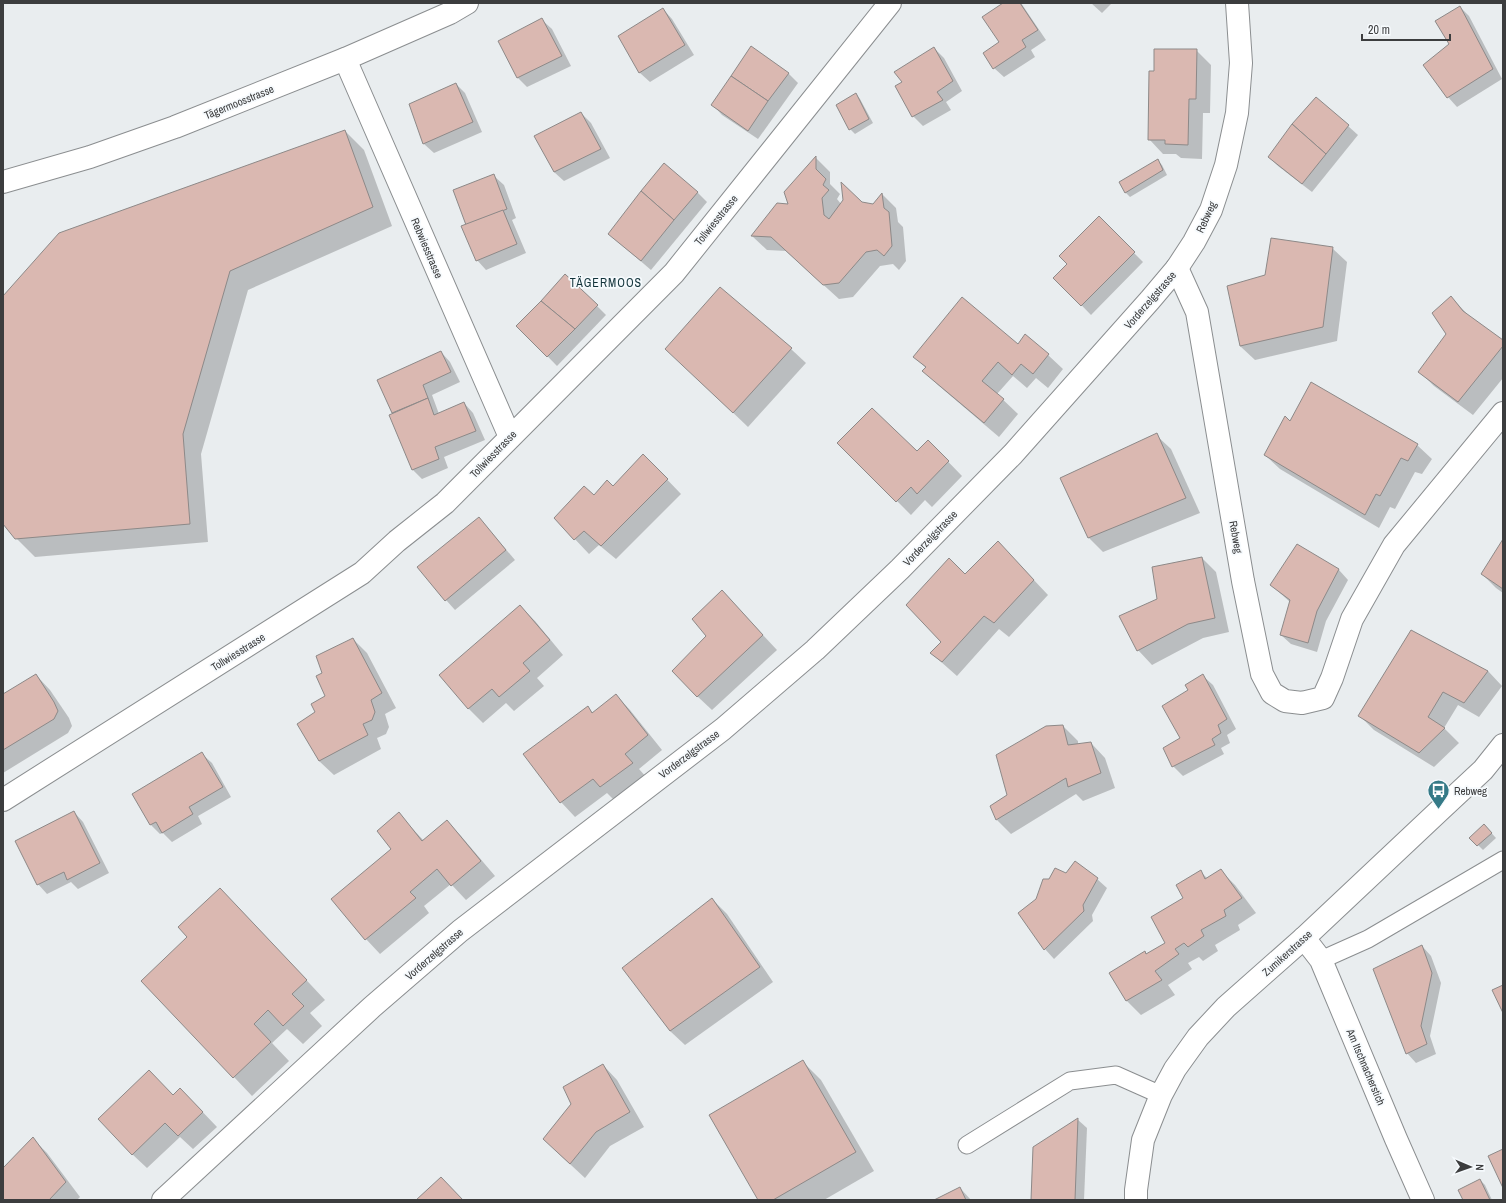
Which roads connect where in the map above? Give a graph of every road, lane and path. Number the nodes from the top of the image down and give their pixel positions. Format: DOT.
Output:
graph roads {
  1 [pos="467,3"];
  2 [pos="890,3"];
  3 [pos="1237,3"];
  4 [pos="346,59"];
  5 [pos="3,182"];
  6 [pos="1177,268"];
  7 [pos="1503,413"];
  8 [pos="510,437"];
  9 [pos="1503,745"];
  10 [pos="3,800"];
  11 [pos="1503,860"];
  12 [pos="1304,938"];
  13 [pos="1321,960"];
  14 [pos="1161,1095"];
  15 [pos="967,1145"];
  16 [pos="163,1200"];
  17 [pos="1136,1200"];
  18 [pos="1423,1200"];
  1 -- 4 [label="street, Tägermoosstrasse"];
  2 -- 8 [label="street, Tollwiesstrasse"];
  3 -- 6 [label="street, Rebweg"];
  4 -- 5 [label="street, Tägermoosstrasse"];
  4 -- 8 [label="street, Rebwiesstrasse"];
  6 -- 7 [label="street, Rebweg"];
  6 -- 16 [label="street, Vorderzelgstrasse"];
  8 -- 10 [label="street, Tollwiesstrasse"];
  9 -- 12 [label="street, Zumikerstrasse"];
  11 -- 13 [label="lane"];
  12 -- 13 [label="street, Am Itschnacherstich"];
  12 -- 14 [label="street, Zumikerstrasse"];
  13 -- 18 [label="street, Am Itschnacherstich"];
  14 -- 15 [label="lane"];
  14 -- 17 [label="street, Zumikerstrasse"];
}
